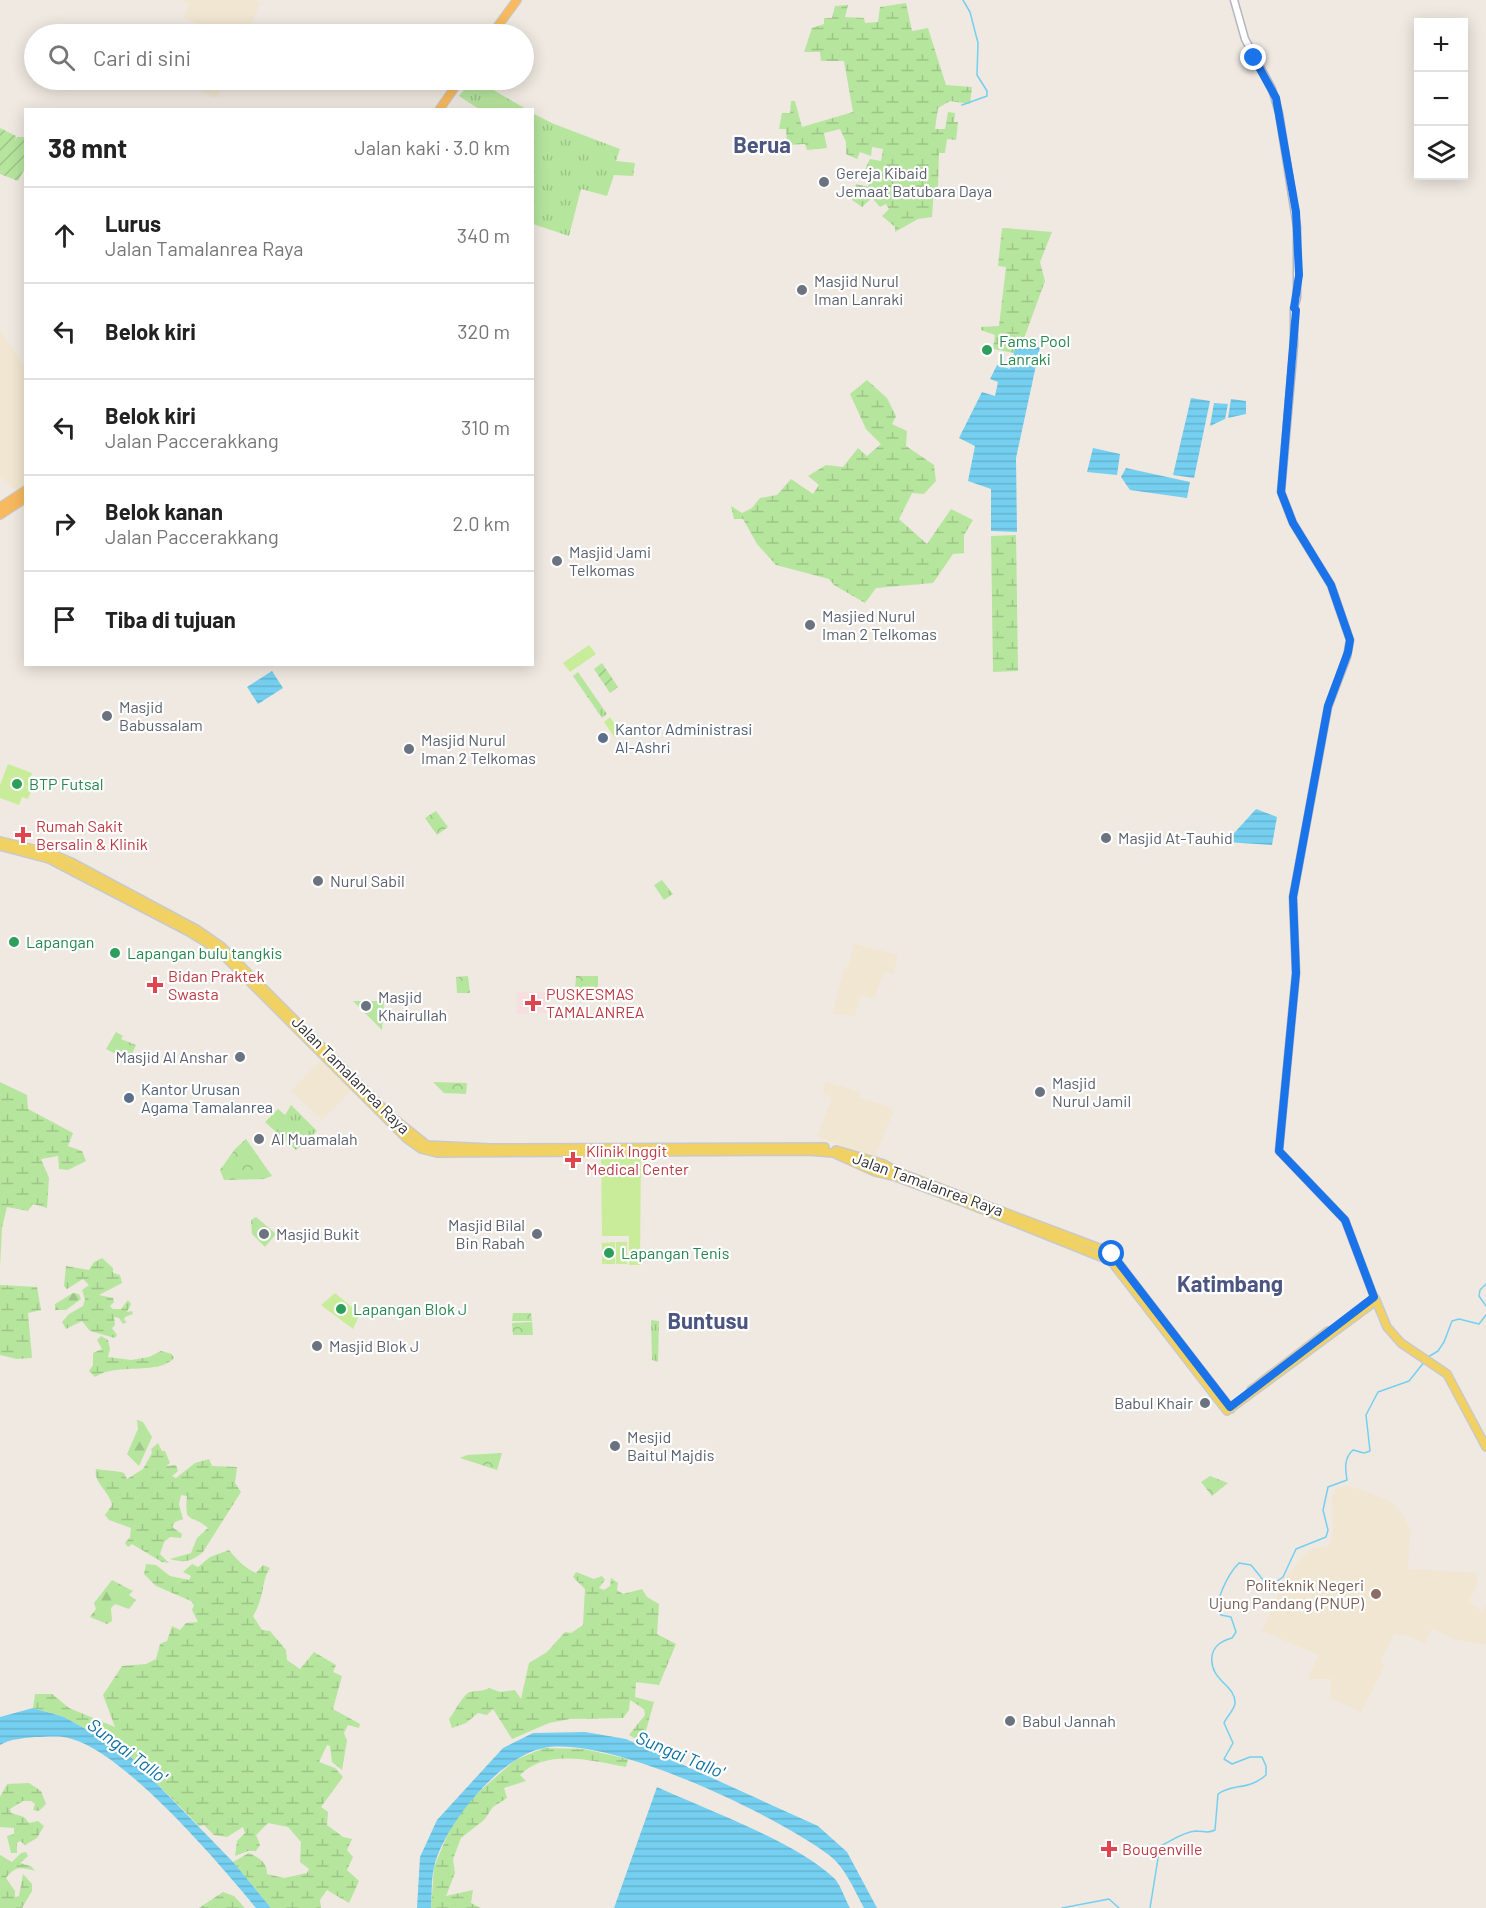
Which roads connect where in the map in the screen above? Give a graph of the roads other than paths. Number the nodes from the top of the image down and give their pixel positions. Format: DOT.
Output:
graph roads {
  1 [pos="517,0"];
  2 [pos="1234,0"];
  3 [pos="499,24"];
  4 [pos="455,90"];
  5 [pos="457,90"];
  6 [pos="441,108"];
  7 [pos="445,108"];
  8 [pos="24,491"];
  9 [pos="24,499"];
  10 [pos="0,507"];
  11 [pos="0,515"];
  12 [pos="0,841"];
  13 [pos="0,846"];
  14 [pos="136,901"];
  15 [pos="1375,1299"];
  16 [pos="1486,1447"];
  1 -- 3 [label="highway"];
  2 -- 15 [label="main road"];
  4 -- 6 [label="highway"];
  5 -- 7 [label="highway"];
  8 -- 10 [label="highway"];
  9 -- 11 [label="highway"];
  12 -- 14 [label="main road, Jalan Tamalanrea Raya"];
  13 -- 14 [label="main road, Jalan Tamalanrea Raya"];
  14 -- 15 [label="main road, Jalan Tamalanrea Raya"];
  15 -- 16 [label="main road"];
}
